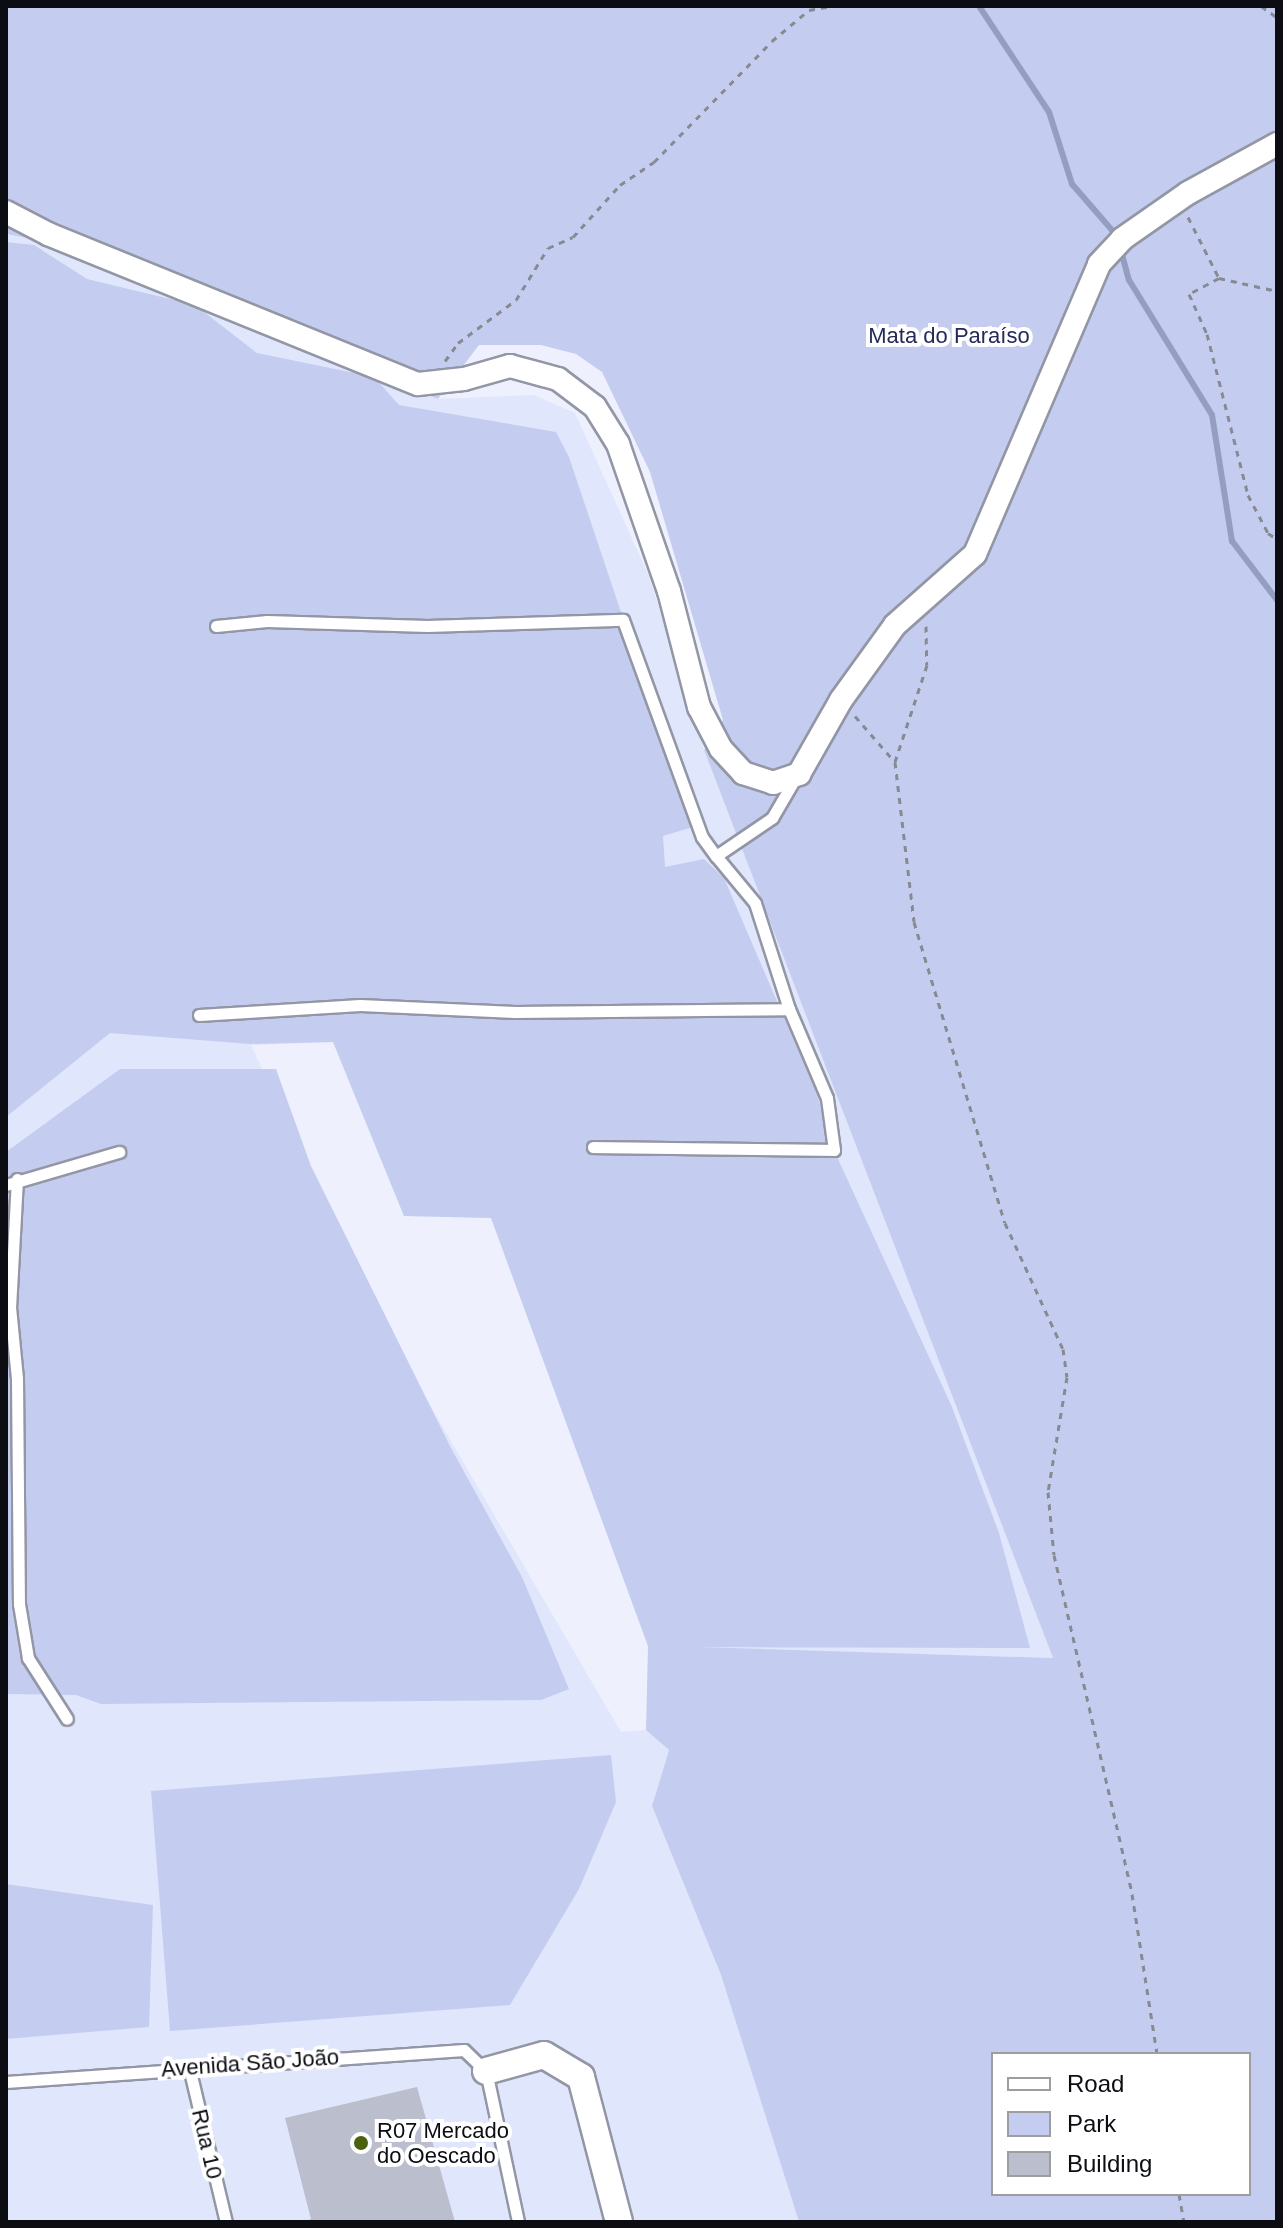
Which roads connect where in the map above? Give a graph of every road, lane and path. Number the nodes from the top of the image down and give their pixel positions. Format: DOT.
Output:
graph roads {
  1 [pos="831,6"];
  2 [pos="1166,6"];
  3 [pos="1180,6"];
  4 [pos="1261,6"];
  5 [pos="1277,17"];
  6 [pos="1277,144"];
  7 [pos="1179,199"];
  8 [pos="6,212"];
  9 [pos="1219,278"];
  10 [pos="1277,291"];
  11 [pos="438,382"];
  12 [pos="1277,539"];
  13 [pos="925,595"];
  14 [pos="216,626"];
  15 [pos="841,700"];
  16 [pos="895,762"];
  17 [pos="799,774"];
  18 [pos="716,856"];
  19 [pos="789,1009"];
  20 [pos="199,1015"];
  21 [pos="593,1147"];
  22 [pos="119,1152"];
  23 [pos="12,1182"];
  24 [pos="67,1719"];
  25 [pos="1157,2052"];
  26 [pos="189,2067"];
  27 [pos="486,2071"];
  28 [pos="6,2082"];
  29 [pos="1179,2196"];
  30 [pos="226,2222"];
  31 [pos="518,2222"];
  32 [pos="619,2222"];
  33 [pos="1184,2222"];
  1 -- 11 [label="path"];
  2 -- 3 [label="path"];
  4 -- 5 [label="path"];
  6 -- 7 [label="street"];
  7 -- 9 [label="path"];
  7 -- 13 [label="street"];
  8 -- 11 [label="street"];
  9 -- 10 [label="path"];
  9 -- 12 [label="path"];
  11 -- 17 [label="street"];
  13 -- 15 [label="street"];
  13 -- 16 [label="path"];
  14 -- 18 [label="lane"];
  15 -- 16 [label="path"];
  15 -- 17 [label="street"];
  16 -- 25 [label="path"];
  17 -- 18 [label="lane"];
  18 -- 19 [label="lane"];
  19 -- 20 [label="lane"];
  19 -- 21 [label="lane"];
  22 -- 23 [label="lane"];
  23 -- 24 [label="lane"];
  26 -- 27 [label="lane, Avenida São João"];
  26 -- 28 [label="lane, Avenida São João"];
  26 -- 30 [label="lane, Rua 10"];
  27 -- 31 [label="lane"];
  27 -- 32 [label="street"];
  29 -- 33 [label="path"];
}
